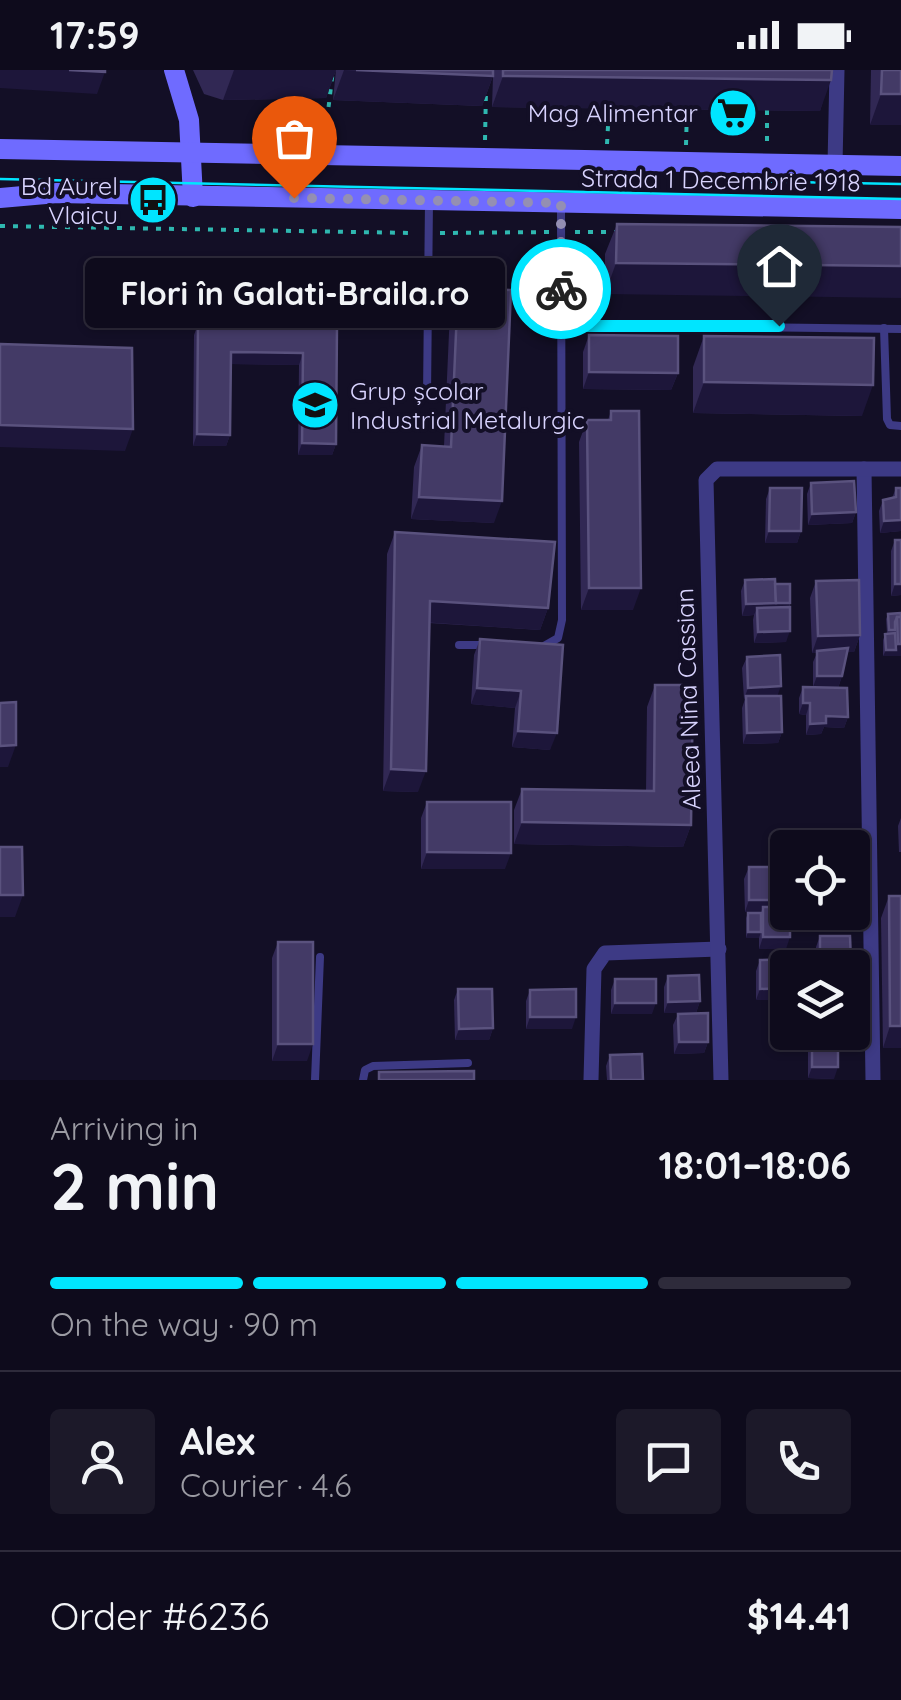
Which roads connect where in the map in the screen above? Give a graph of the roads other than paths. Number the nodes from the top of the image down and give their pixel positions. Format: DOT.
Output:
graph roads {
  1 [pos="174,70"];
  2 [pos="837,70"];
  3 [pos="0,149"];
  4 [pos="192,151"];
  5 [pos="836,165"];
  6 [pos="901,166"];
  7 [pos="193,196"];
  8 [pos="0,198"];
  9 [pos="429,201"];
  10 [pos="561,203"];
  11 [pos="901,208"];
  12 [pos="562,326"];
  13 [pos="884,328"];
  14 [pos="901,328"];
  15 [pos="427,396"];
  16 [pos="901,426"];
  17 [pos="864,469"];
  18 [pos="901,469"];
  19 [pos="459,645"];
  20 [pos="494,645"];
  21 [pos="528,646"];
  22 [pos="719,950"];
  23 [pos="320,957"];
  24 [pos="468,1064"];
  25 [pos="315,1080"];
  26 [pos="363,1080"];
  27 [pos="592,1080"];
  28 [pos="721,1080"];
  29 [pos="873,1080"];
  1 -- 4 [label="main road"];
  2 -- 5 [label="street"];
  3 -- 4 [label="main road, Strada 1 Decembrie 1918"];
  4 -- 5 [label="main road, Strada 1 Decembrie 1918"];
  4 -- 7 [label="main road"];
  5 -- 6 [label="main road, Strada 1 Decembrie 1918"];
  7 -- 8 [label="main road, Strada 1 Decembrie 1918"];
  7 -- 9 [label="main road, Strada 1 Decembrie 1918"];
  9 -- 10 [label="main road, Strada 1 Decembrie 1918"];
  9 -- 15 [label="lane"];
  10 -- 11 [label="main road, Strada 1 Decembrie 1918"];
  10 -- 12 [label="lane"];
  12 -- 13 [label="lane"];
  12 -- 21 [label="lane"];
  13 -- 14 [label="lane"];
  13 -- 16 [label="lane"];
  17 -- 18 [label="street, Aleea Nina Cassian"];
  17 -- 22 [label="street, Aleea Nina Cassian"];
  17 -- 29 [label="street"];
  19 -- 20 [label="lane"];
  22 -- 27 [label="street"];
  22 -- 28 [label="street, Aleea Nina Cassian"];
  23 -- 25 [label="lane"];
  24 -- 26 [label="lane"];
}
